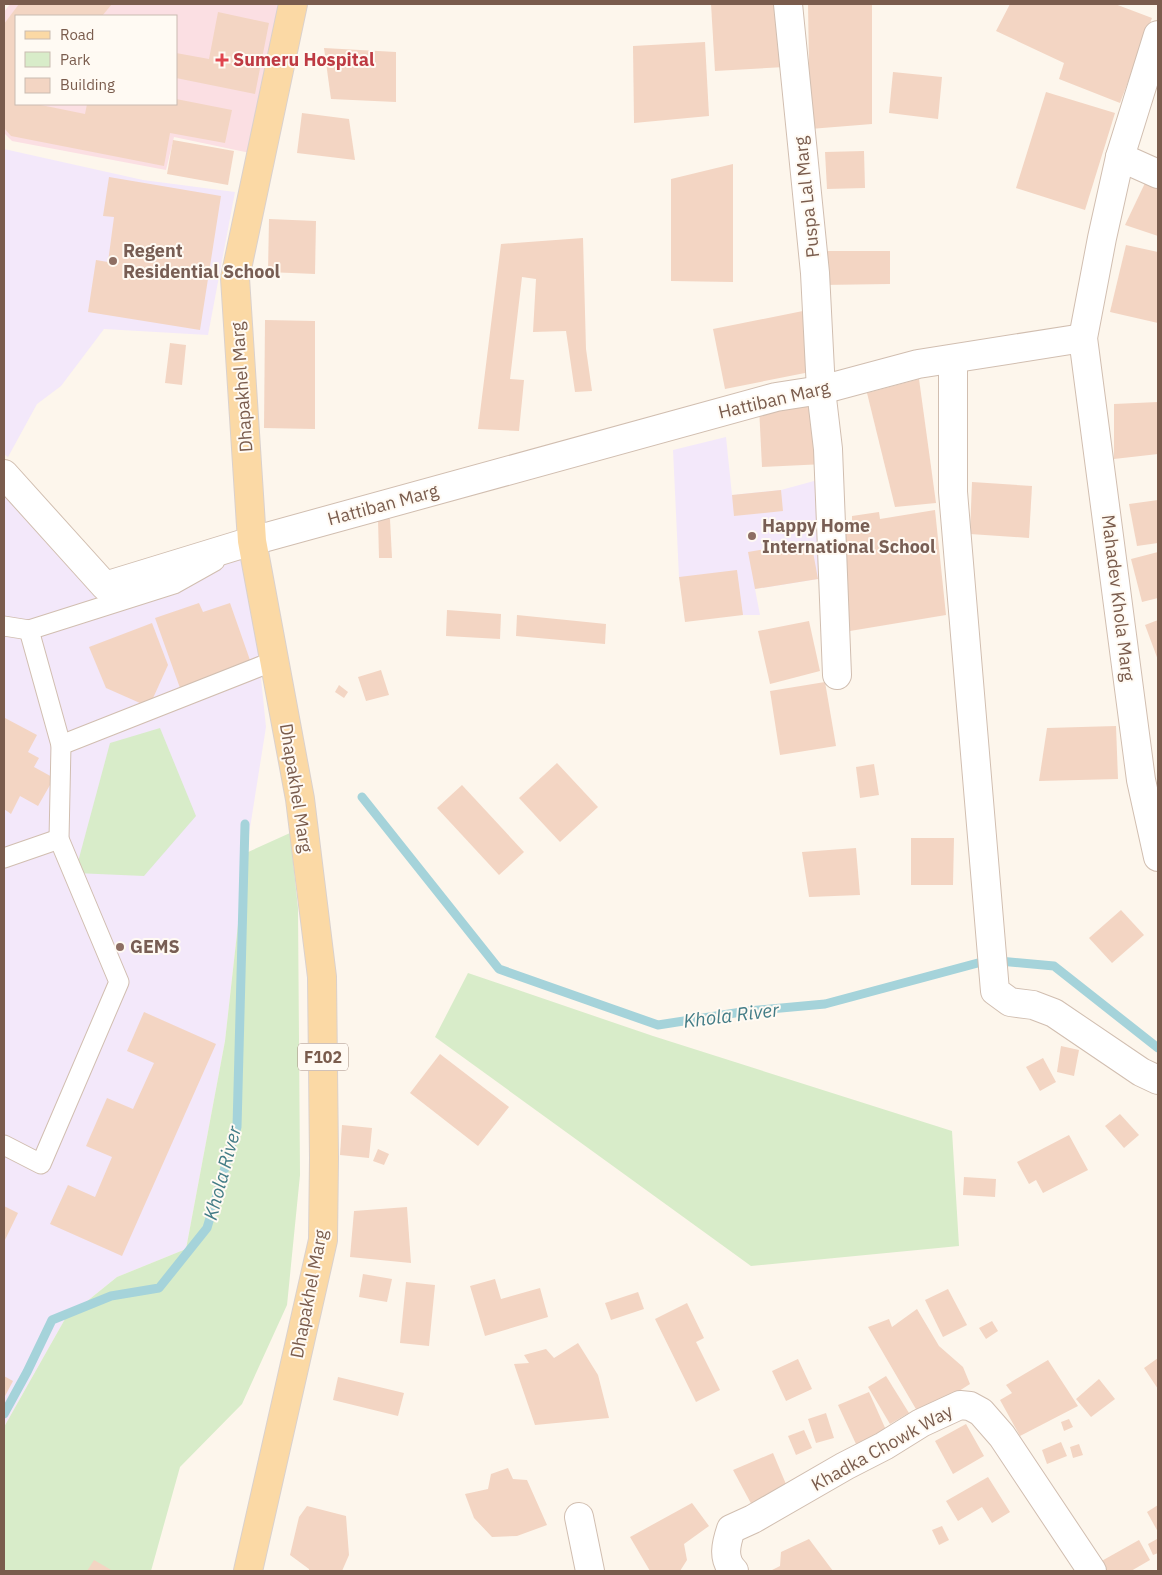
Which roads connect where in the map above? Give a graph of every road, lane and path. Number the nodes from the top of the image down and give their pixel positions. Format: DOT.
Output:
graph roads {
  1 [pos="293,4"];
  2 [pos="788,4"];
  3 [pos="1158,35"];
  4 [pos="1120,157"];
  5 [pos="1158,174"];
  6 [pos="1083,338"];
  7 [pos="953,359"];
  8 [pos="821,390"];
  9 [pos="4,474"];
  10 [pos="252,541"];
  11 [pos="4,626"];
  12 [pos="30,630"];
  13 [pos="274,661"];
  14 [pos="837,675"];
  15 [pos="61,745"];
  16 [pos="59,839"];
  17 [pos="1158,857"];
  18 [pos="4,858"];
  19 [pos="1158,1080"];
  20 [pos="4,1145"];
  21 [pos="579,1517"];
  22 [pos="248,1571"];
  23 [pos="590,1571"];
  24 [pos="734,1571"];
  25 [pos="1092,1571"];
  1 -- 10 [label="main road, Dhapakhel Marg / F102"];
  2 -- 8 [label="street, Puspa Lal Marg"];
  3 -- 4 [label="street"];
  4 -- 5 [label="street"];
  4 -- 6 [label="street"];
  6 -- 7 [label="street, Hattiban Marg"];
  6 -- 17 [label="street, Mahadev Khola Marg"];
  7 -- 8 [label="street, Hattiban Marg"];
  7 -- 19 [label="street"];
  8 -- 10 [label="street, Hattiban Marg"];
  8 -- 14 [label="street, Puspa Lal Marg"];
  9 -- 10 [label="street, Hattiban Marg"];
  10 -- 12 [label="lane"];
  10 -- 13 [label="main road, Dhapakhel Marg / F102"];
  11 -- 12 [label="lane"];
  12 -- 15 [label="lane"];
  13 -- 15 [label="lane"];
  13 -- 22 [label="main road, Dhapakhel Marg / F102"];
  15 -- 16 [label="lane"];
  16 -- 18 [label="lane"];
  16 -- 20 [label="lane"];
  21 -- 23 [label="street"];
  24 -- 25 [label="street, Khadka Chowk Way"];
}
